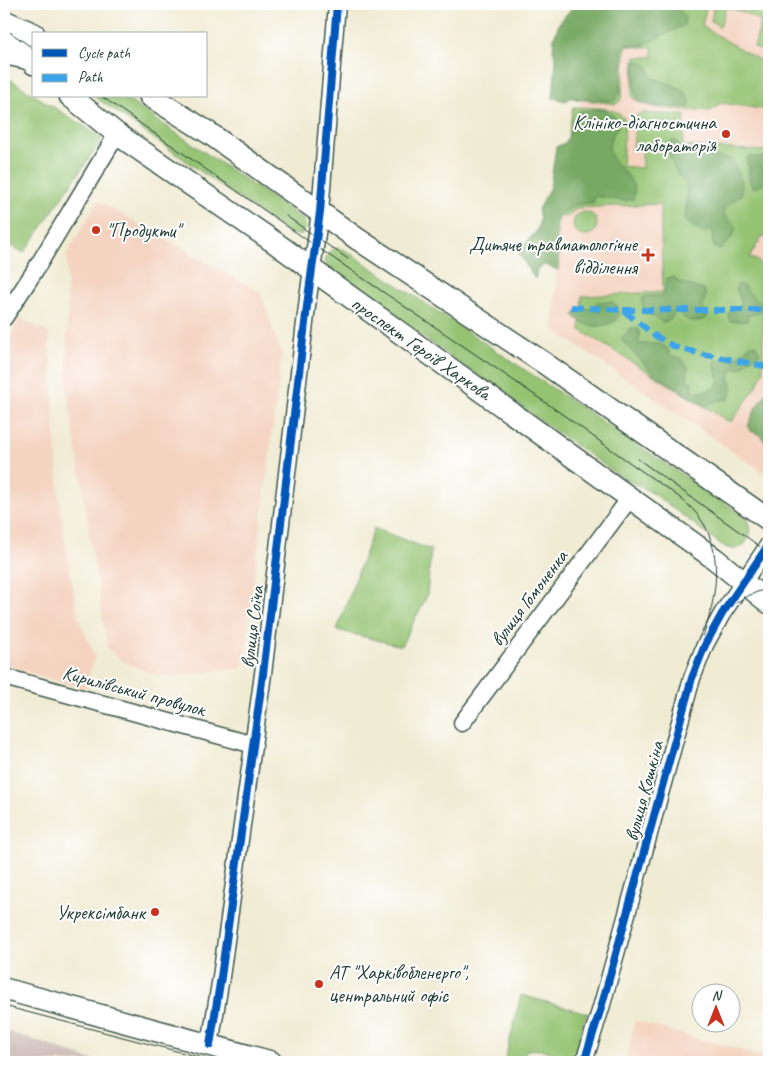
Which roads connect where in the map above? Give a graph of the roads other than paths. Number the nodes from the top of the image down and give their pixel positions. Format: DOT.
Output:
graph roads {
  1 [pos="337,4"];
  2 [pos="4,21"];
  3 [pos="4,32"];
  4 [pos="32,33"];
  5 [pos="4,56"];
  6 [pos="32,62"];
  7 [pos="32,63"];
  8 [pos="72,98"];
  9 [pos="153,98"];
  10 [pos="117,134"];
  11 [pos="320,212"];
  12 [pos="311,270"];
  13 [pos="4,318"];
  14 [pos="630,498"];
  15 [pos="769,520"];
  16 [pos="769,544"];
  17 [pos="744,583"];
  18 [pos="769,603"];
  19 [pos="4,677"];
  20 [pos="462,723"];
  21 [pos="254,745"];
  22 [pos="4,989"];
  23 [pos="210,1045"];
  24 [pos="271,1062"];
  25 [pos="584,1062"];
  1 -- 11 [label="street, вулиця Соїча"];
  2 -- 4 [label="main road"];
  3 -- 6 [label="main road"];
  5 -- 7 [label="street"];
  8 -- 10 [label="main road, проспект Героїв Харкова"];
  9 -- 11 [label="main road"];
  10 -- 12 [label="main road, проспект Героїв Харкова"];
  10 -- 13 [label="street"];
  11 -- 12 [label="street, вулиця Соїча"];
  11 -- 15 [label="main road"];
  12 -- 14 [label="main road, проспект Героїв Харкова"];
  12 -- 21 [label="street, вулиця Соїча"];
  14 -- 17 [label="main road, проспект Героїв Харкова"];
  14 -- 20 [label="street, вулиця Гомоненка"];
  16 -- 17 [label="street, вулиця Кошкіна"];
  17 -- 18 [label="main road, проспект Героїв Харкова"];
  17 -- 25 [label="street, вулиця Кошкіна"];
  19 -- 21 [label="street, Кирилівський провулок"];
  21 -- 23 [label="street, вулиця Соїча"];
  22 -- 23 [label="main road"];
  23 -- 24 [label="main road"];
}
